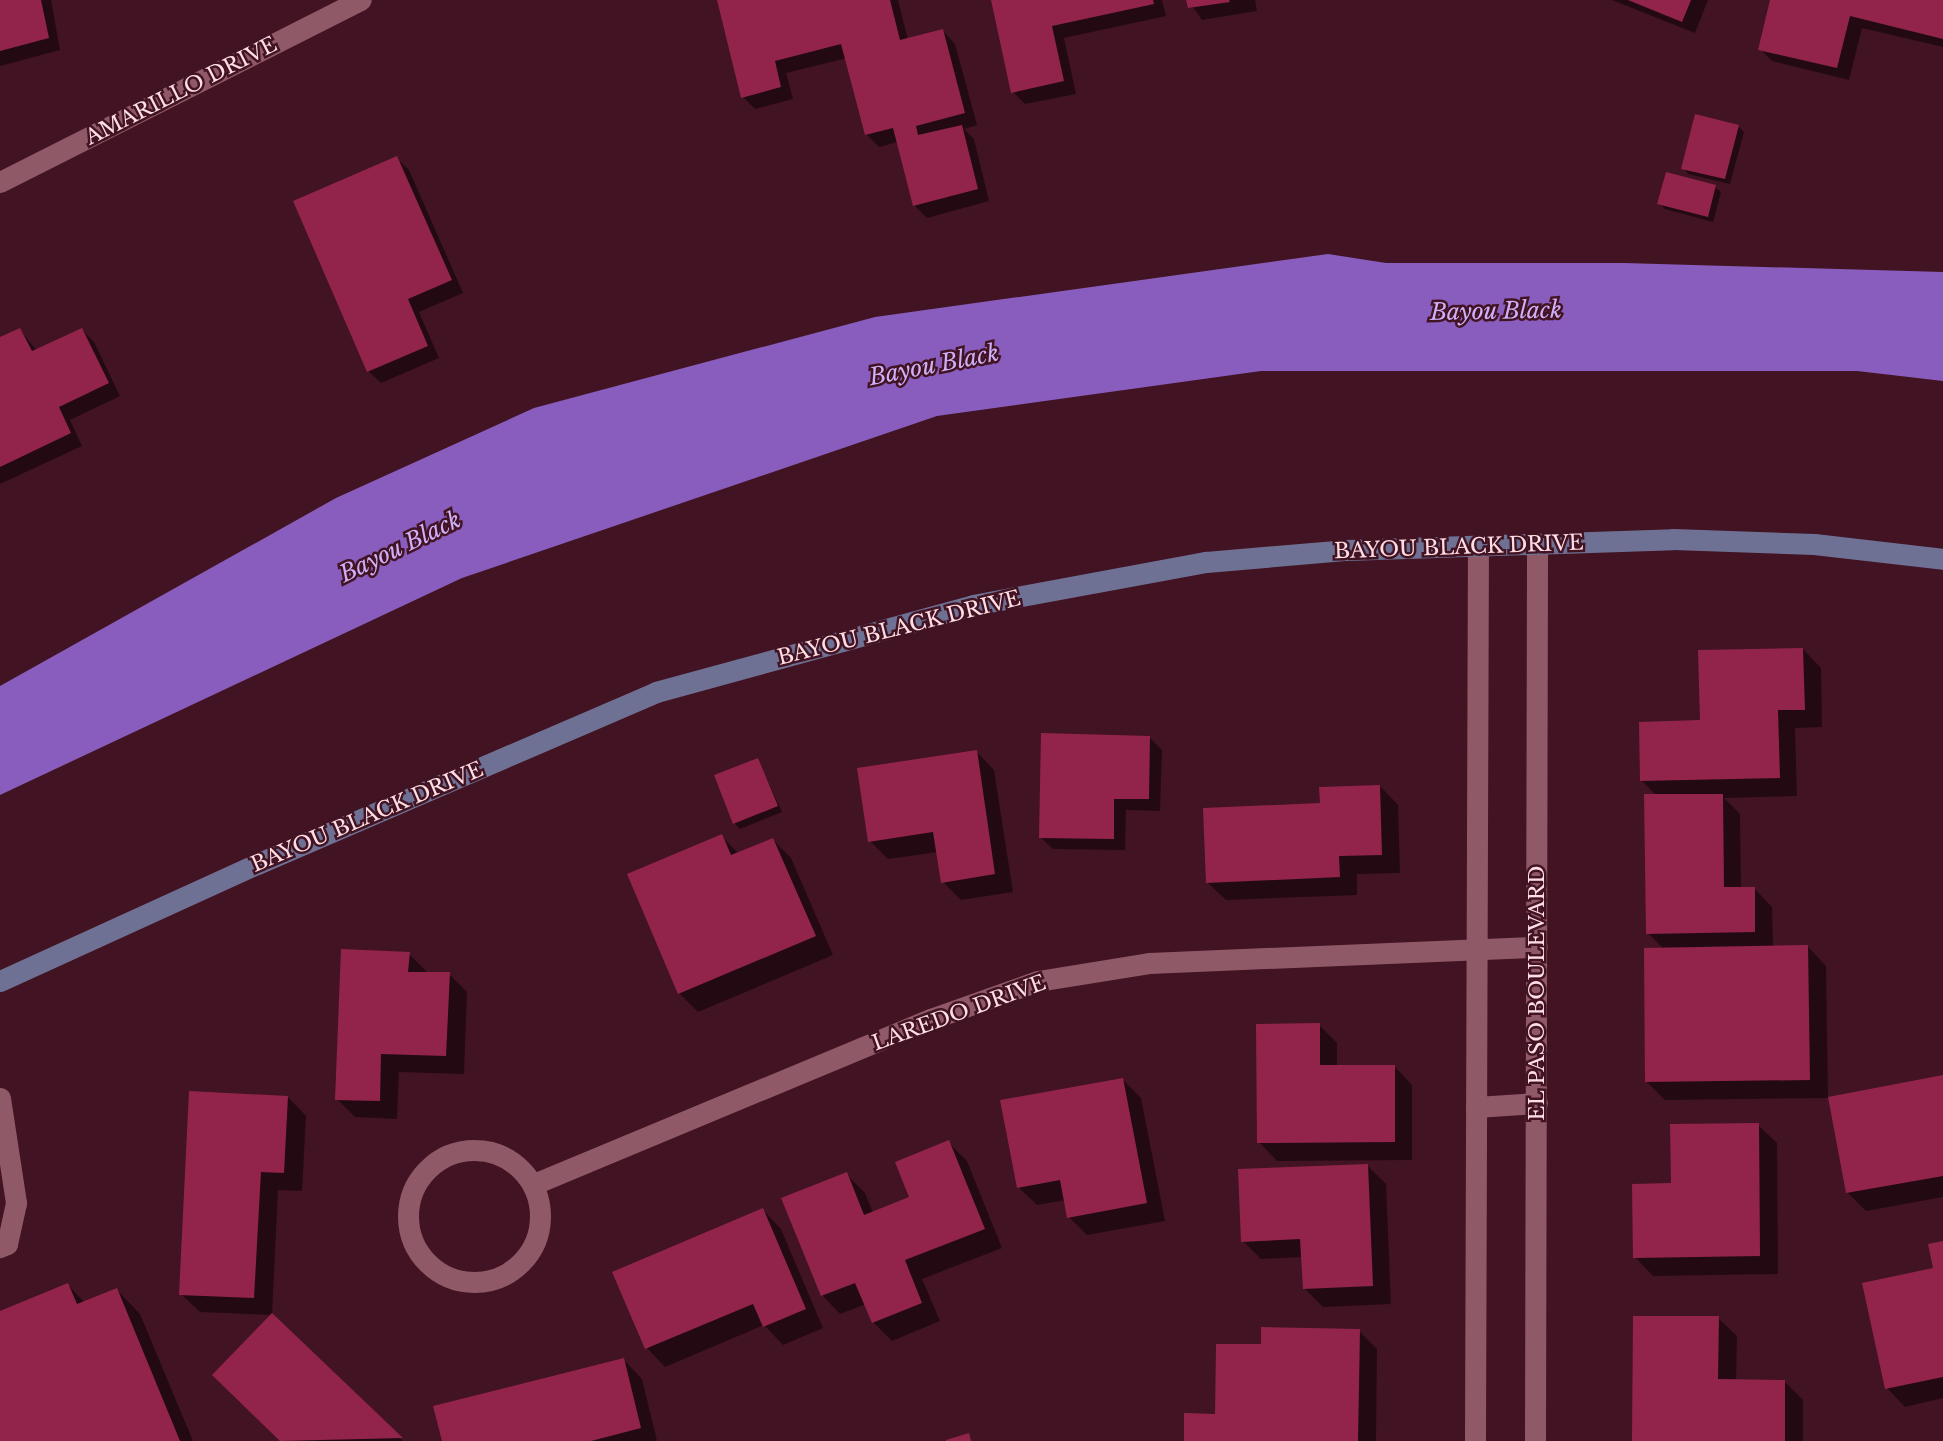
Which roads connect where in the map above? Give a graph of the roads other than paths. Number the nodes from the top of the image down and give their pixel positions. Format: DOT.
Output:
graph roads {
  1 [pos="362,0"];
  2 [pos="0,181"];
  3 [pos="1537,545"];
  4 [pos="1478,547"];
  5 [pos="1943,559"];
  6 [pos="1536,947"];
  7 [pos="1477,950"];
  8 [pos="0,981"];
  9 [pos="0,1098"];
  10 [pos="1536,1103"];
  11 [pos="1476,1107"];
  12 [pos="534,1184"];
  13 [pos="0,1247"];
  14 [pos="1475,1441"];
  15 [pos="1535,1441"];
  1 -- 2 [label="street, AMARILLO DRIVE"];
  3 -- 4 [label="main road, BAYOU BLACK DRIVE"];
  3 -- 5 [label="main road, BAYOU BLACK DRIVE"];
  3 -- 6 [label="street, EL PASO BOULEVARD"];
  4 -- 7 [label="street"];
  4 -- 8 [label="main road, BAYOU BLACK DRIVE"];
  6 -- 7 [label="street, LAREDO DRIVE"];
  6 -- 10 [label="street, EL PASO BOULEVARD"];
  7 -- 11 [label="street"];
  7 -- 12 [label="street, LAREDO DRIVE"];
  9 -- 13 [label="street"];
  10 -- 11 [label="street"];
  10 -- 15 [label="street, EL PASO BOULEVARD"];
  11 -- 14 [label="street"];
  12 -- 12 [label="street"];
}
